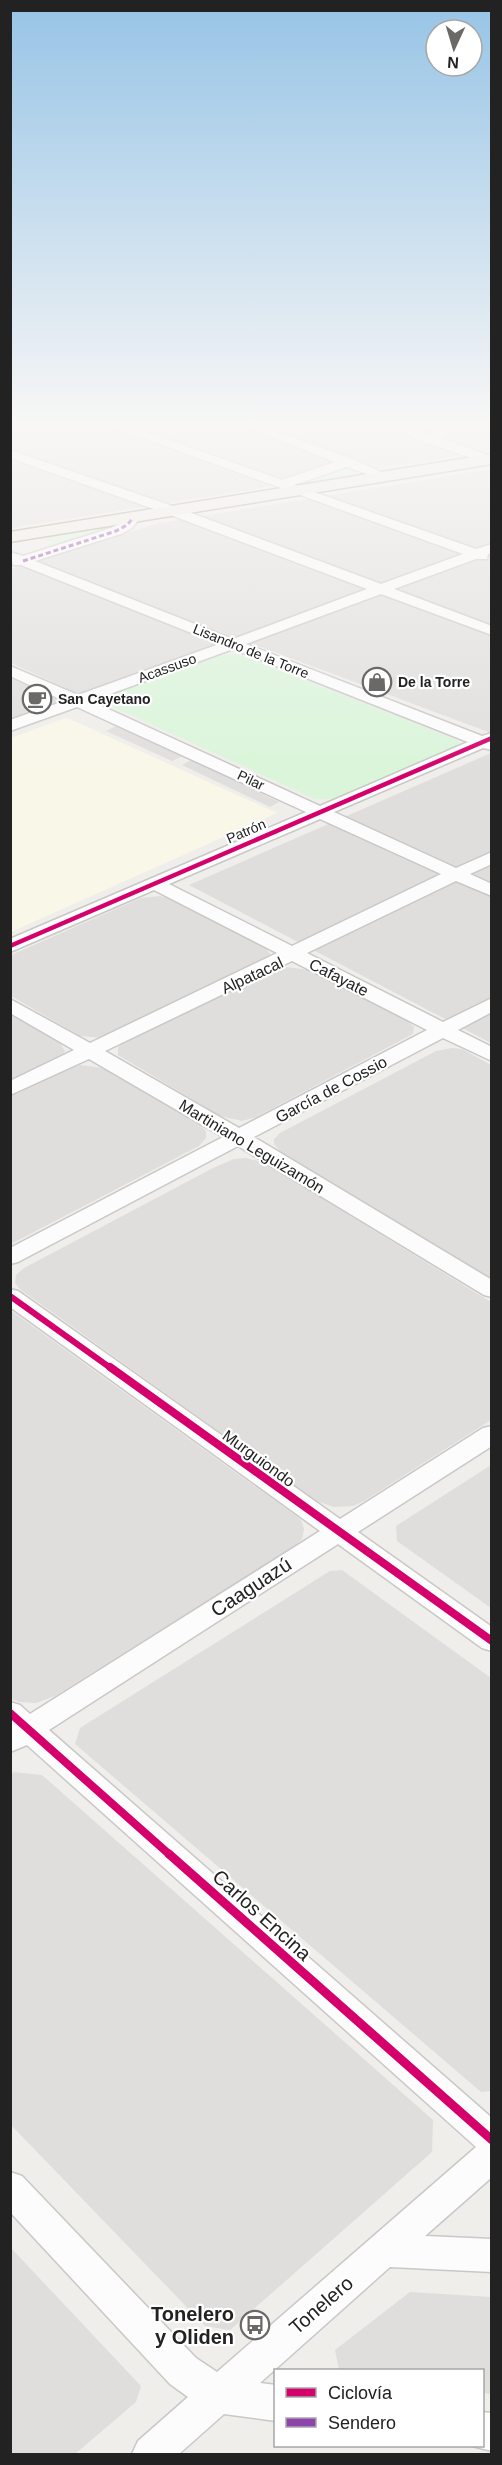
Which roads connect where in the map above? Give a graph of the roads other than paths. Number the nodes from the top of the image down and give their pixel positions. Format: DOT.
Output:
graph roads {
  1 [pos="81,541"];
  2 [pos="253,541"];
  3 [pos="439,541"];
  4 [pos="492,549"];
  5 [pos="476,554"];
  6 [pos="14,560"];
  7 [pos="492,560"];
  8 [pos="380,589"];
  9 [pos="492,631"];
  10 [pos="233,644"];
  11 [pos="10,670"];
  12 [pos="80,701"];
  13 [pos="10,726"];
  14 [pos="489,742"];
  15 [pos="320,812"];
  16 [pos="492,857"];
  17 [pos="455,875"];
  18 [pos="154,883"];
  19 [pos="492,891"];
  20 [pos="10,946"];
  21 [pos="294,954"];
  22 [pos="492,1004"];
  23 [pos="10,1005"];
  24 [pos="442,1030"];
  25 [pos="90,1051"];
  26 [pos="492,1056"];
  27 [pos="10,1089"];
  28 [pos="239,1137"];
  29 [pos="10,1257"];
  30 [pos="492,1290"];
  31 [pos="10,1296"];
  32 [pos="492,1434"];
  33 [pos="338,1532"];
  34 [pos="492,1641"];
  35 [pos="17,1728"];
  36 [pos="492,2140"];
  37 [pos="492,2155"];
  38 [pos="10,2187"];
  39 [pos="383,2250"];
  40 [pos="492,2256"];
  41 [pos="218,2395"];
  42 [pos="274,2403"];
  43 [pos="166,2448"];
  1 -- 6 [label="street"];
  2 -- 8 [label="street"];
  3 -- 5 [label="street"];
  4 -- 5 [label="street, Acassuso"];
  5 -- 7 [label="street"];
  5 -- 8 [label="street, Acassuso"];
  6 -- 10 [label="street, Lisandro de la Torre"];
  8 -- 9 [label="street"];
  8 -- 10 [label="street, Acassuso"];
  10 -- 12 [label="street, Acassuso"];
  10 -- 14 [label="street, Lisandro de la Torre"];
  11 -- 12 [label="street, Pilar"];
  12 -- 13 [label="street, Acassuso"];
  12 -- 15 [label="street, Pilar"];
  14 -- 15 [label="street, Patrón"];
  15 -- 17 [label="street, Pilar"];
  15 -- 18 [label="street, Patrón"];
  16 -- 17 [label="street, Alpatacal"];
  17 -- 19 [label="street, Pilar"];
  17 -- 21 [label="street, Alpatacal"];
  18 -- 20 [label="street, Patrón"];
  18 -- 21 [label="street, Cafayate"];
  21 -- 24 [label="street, Cafayate"];
  21 -- 25 [label="street, Alpatacal"];
  22 -- 24 [label="street, García de Cossio"];
  23 -- 25 [label="street, Martiniano Leguizamón"];
  24 -- 26 [label="street, Cafayate"];
  24 -- 28 [label="street, García de Cossio"];
  25 -- 27 [label="street, Alpatacal"];
  25 -- 28 [label="street, Martiniano Leguizamón"];
  28 -- 29 [label="street, García de Cossio"];
  28 -- 30 [label="street, Martiniano Leguizamón"];
  31 -- 33 [label="street, Murguiondo"];
  32 -- 33 [label="street, Caaguazú"];
  33 -- 34 [label="street, Murguiondo"];
  33 -- 35 [label="street, Caaguazú"];
  35 -- 36 [label="street, Carlos Encina"];
  37 -- 39 [label="street, Tonelero"];
  38 -- 41 [label="street"];
  39 -- 40 [label="street"];
  39 -- 41 [label="street, Tonelero"];
  41 -- 42 [label="street"];
  41 -- 43 [label="street, Tonelero"];
}
